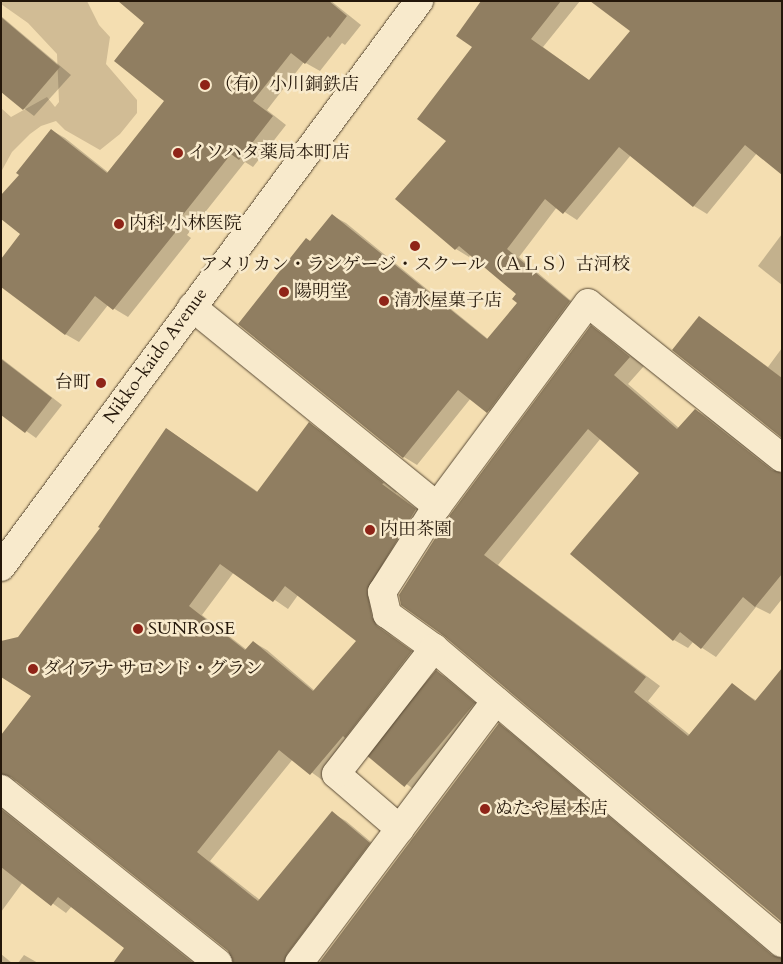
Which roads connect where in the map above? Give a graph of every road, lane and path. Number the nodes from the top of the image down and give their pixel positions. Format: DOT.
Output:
graph roads {
  1 [pos="419,1"];
  2 [pos="192,307"];
  3 [pos="782,458"];
  4 [pos="437,506"];
  5 [pos="1,568"];
  6 [pos="434,648"];
  7 [pos="496,702"];
  8 [pos="1,789"];
  9 [pos="400,829"];
  10 [pos="782,943"];
  11 [pos="218,963"];
  12 [pos="299,963"];
  1 -- 2 [label="street, Nikko-kaido Avenue"];
  2 -- 4 [label="street"];
  2 -- 5 [label="street, Nikko-kaido Avenue"];
  3 -- 4 [label="street"];
  4 -- 6 [label="street"];
  6 -- 7 [label="street"];
  6 -- 9 [label="street"];
  7 -- 9 [label="street"];
  7 -- 10 [label="street"];
  8 -- 11 [label="street"];
  9 -- 12 [label="street"];
}
